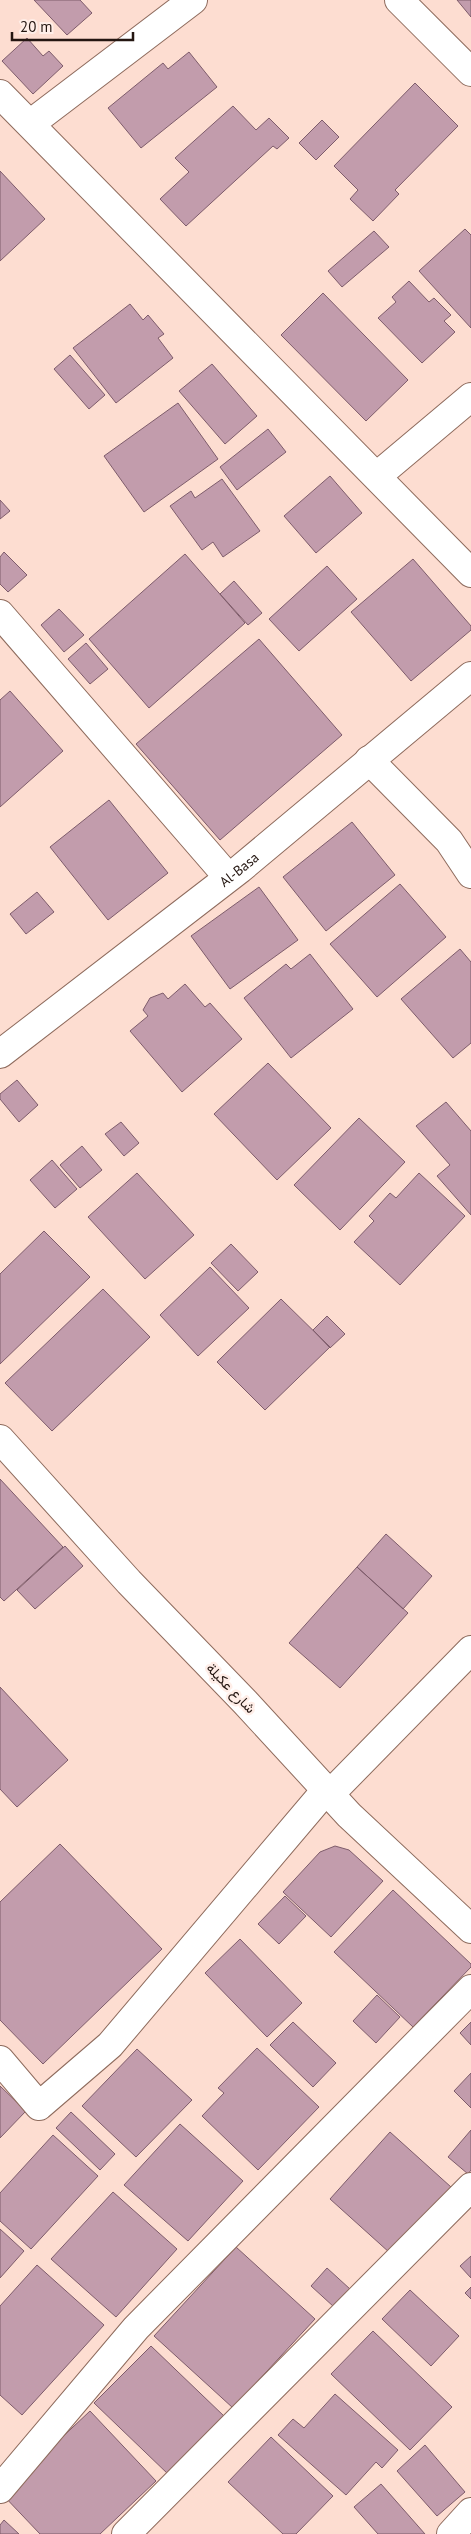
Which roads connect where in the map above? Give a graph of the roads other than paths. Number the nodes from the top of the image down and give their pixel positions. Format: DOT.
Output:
graph roads {
  1 [pos="193,0"];
  2 [pos="399,0"];
  3 [pos="471,72"];
  4 [pos="0,94"];
  5 [pos="30,124"];
  6 [pos="471,396"];
  7 [pos="377,476"];
  8 [pos="471,573"];
  9 [pos="0,614"];
  10 [pos="471,676"];
  11 [pos="369,760"];
  12 [pos="471,874"];
  13 [pos="228,878"];
  14 [pos="0,1054"];
  15 [pos="0,1439"];
  16 [pos="471,1650"];
  17 [pos="328,1792"];
  18 [pos="471,1929"];
  19 [pos="471,1989"];
  20 [pos="0,2060"];
  21 [pos="471,2187"];
  22 [pos="0,2489"];
  23 [pos="471,2512"];
  24 [pos="126,2534"];
  25 [pos="451,2534"];
  1 -- 5 [label="street"];
  2 -- 3 [label="street"];
  4 -- 5 [label="street"];
  5 -- 7 [label="street"];
  6 -- 7 [label="street"];
  7 -- 8 [label="street"];
  9 -- 13 [label="street"];
  10 -- 11 [label="street, Al-Basa"];
  11 -- 12 [label="street"];
  11 -- 13 [label="street, Al-Basa"];
  13 -- 14 [label="street, Al-Basa"];
  15 -- 17 [label="street, شارع عكيلة"];
  16 -- 17 [label="street"];
  17 -- 18 [label="street, شارع عكيلة"];
  17 -- 20 [label="street"];
  19 -- 22 [label="street"];
  21 -- 24 [label="street"];
  23 -- 25 [label="street"];
}
